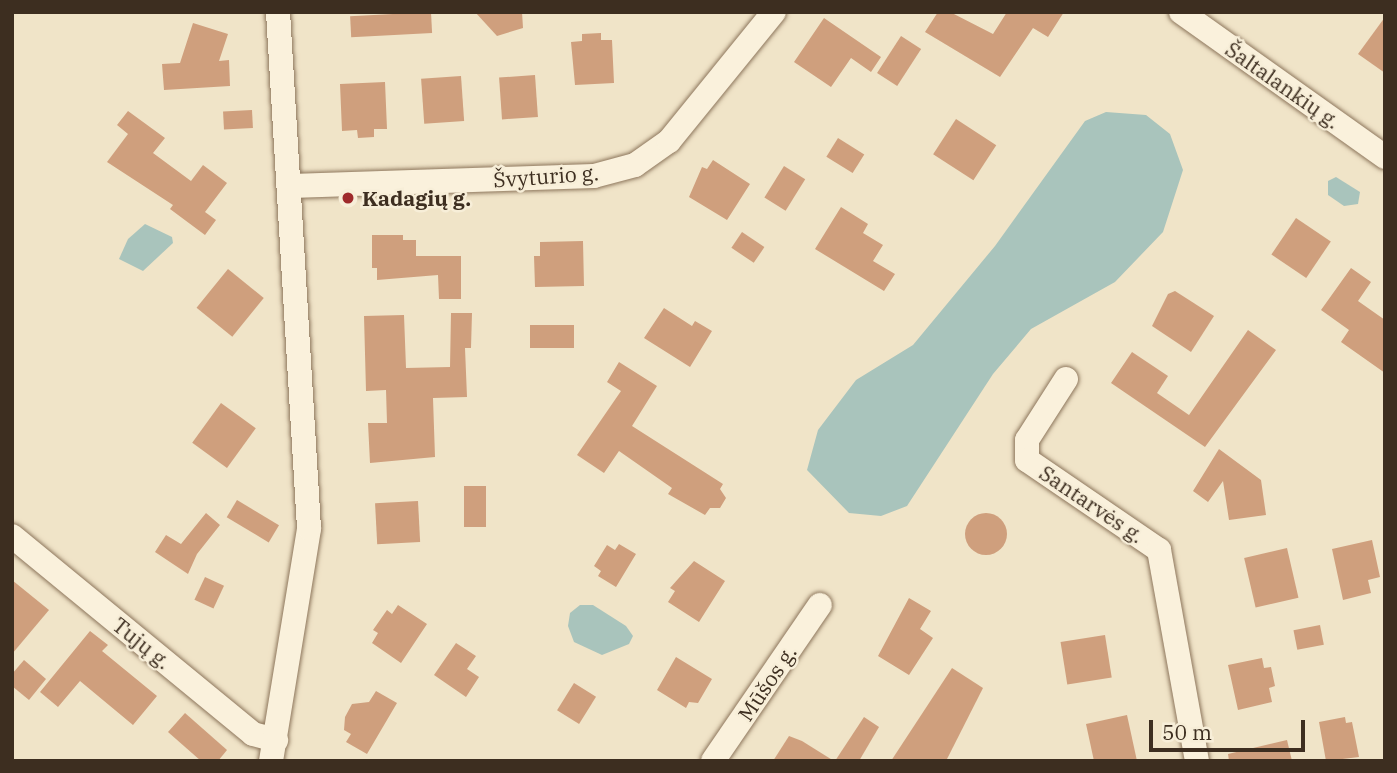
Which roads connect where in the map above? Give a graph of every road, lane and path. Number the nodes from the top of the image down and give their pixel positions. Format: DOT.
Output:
graph roads {
  1 [pos="278,12"];
  2 [pos="774,12"];
  3 [pos="1181,12"];
  4 [pos="1385,157"];
  5 [pos="291,186"];
  6 [pos="1066,379"];
  7 [pos="12,537"];
  8 [pos="820,605"];
  9 [pos="273,751"];
  10 [pos="713,761"];
  11 [pos="1197,761"];
  1 -- 5 [label="street"];
  2 -- 5 [label="street, Švyturio g."];
  3 -- 4 [label="street, Šaltalankių g."];
  5 -- 9 [label="street"];
  6 -- 11 [label="street, Santarvės g."];
  7 -- 9 [label="street, Tujų g."];
  8 -- 10 [label="street, Mūšos g."];
}
